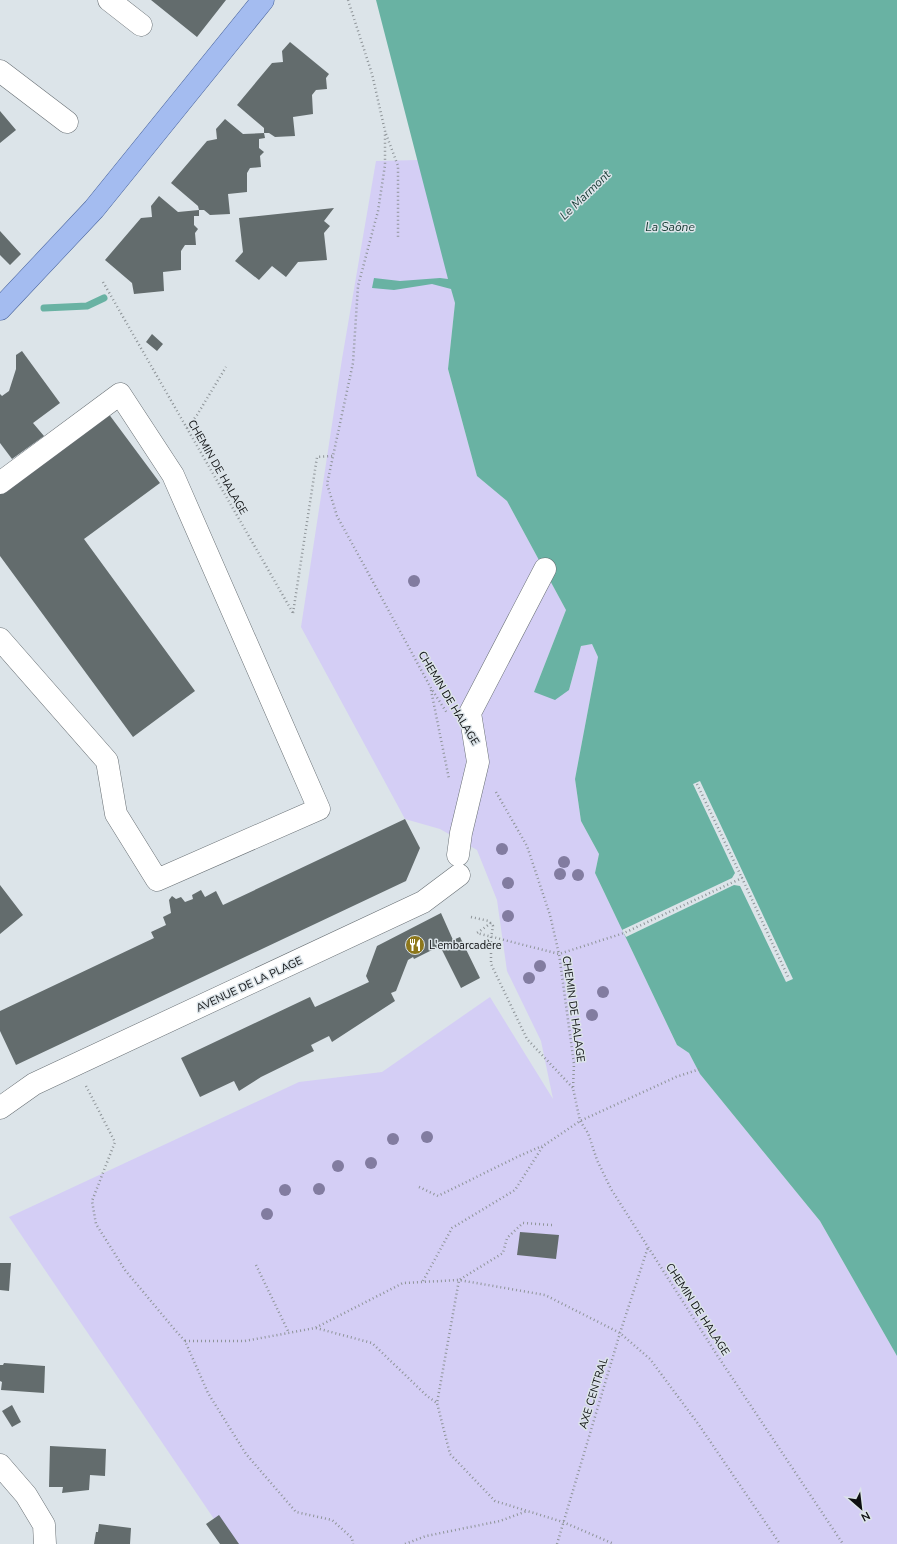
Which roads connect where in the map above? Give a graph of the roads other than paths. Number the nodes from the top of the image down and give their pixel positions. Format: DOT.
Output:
graph roads {
  1 [pos="109,0"];
  2 [pos="264,0"];
  3 [pos="141,25"];
  4 [pos="0,71"];
  5 [pos="67,122"];
  6 [pos="0,309"];
  7 [pos="0,483"];
  8 [pos="545,569"];
  9 [pos="0,639"];
  10 [pos="34,1084"];
  11 [pos="0,1088"];
  12 [pos="0,1108"];
  13 [pos="0,1465"];
  14 [pos="45,1544"];
  1 -- 3 [label="street"];
  2 -- 6 [label="main road"];
  4 -- 5 [label="street"];
  7 -- 9 [label="street"];
  8 -- 10 [label="street, AVENUE DE LA PLAGE"];
  10 -- 11 [label="street, AVENUE DE LA PLAGE"];
  10 -- 12 [label="street, AVENUE DE LA PLAGE"];
  13 -- 14 [label="street"];
}
